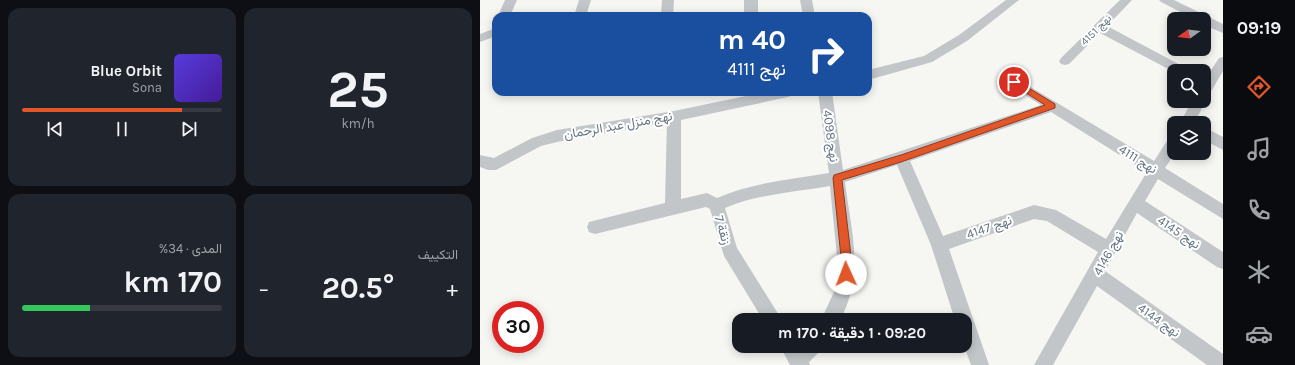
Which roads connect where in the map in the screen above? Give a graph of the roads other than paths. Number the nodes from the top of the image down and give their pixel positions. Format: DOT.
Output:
graph roads {
  1 [pos="511,0"];
  2 [pos="585,0"];
  3 [pos="668,0"];
  4 [pos="751,0"];
  5 [pos="806,0"];
  6 [pos="1013,0"];
  7 [pos="1126,0"];
  8 [pos="1165,0"];
  9 [pos="506,12"];
  10 [pos="581,12"];
  11 [pos="667,12"];
  12 [pos="752,12"];
  13 [pos="808,12"];
  14 [pos="1189,12"];
  15 [pos="1211,23"];
  16 [pos="1099,28"];
  17 [pos="1223,29"];
  18 [pos="492,34"];
  19 [pos="480,38"];
  20 [pos="1065,61"];
  21 [pos="1223,61"];
  22 [pos="1168,64"];
  23 [pos="872,74"];
  24 [pos="1211,78"];
  25 [pos="1014,82"];
  26 [pos="758,96"];
  27 [pos="826,96"];
  28 [pos="1053,106"];
  29 [pos="674,116"];
  30 [pos="1211,138"];
  31 [pos="1223,144"];
  32 [pos="1167,152"];
  33 [pos="901,158"];
  34 [pos="480,161"];
  35 [pos="496,164"];
  36 [pos="1155,169"];
  37 [pos="480,174"];
  38 [pos="837,178"];
  39 [pos="1135,203"];
  40 [pos="716,205"];
  41 [pos="673,207"];
  42 [pos="1223,212"];
  43 [pos="595,227"];
  44 [pos="938,245"];
  45 [pos="1109,250"];
  46 [pos="1223,261"];
  47 [pos="1096,275"];
  48 [pos="769,313"];
  49 [pos="835,313"];
  50 [pos="962,313"];
  51 [pos="972,342"];
  52 [pos="980,365"];
  53 [pos="1043,365"];
  54 [pos="1223,365"];
  1 -- 9 [label="street"];
  2 -- 10 [label="street"];
  3 -- 11 [label="street"];
  4 -- 12 [label="street"];
  5 -- 13 [label="street"];
  6 -- 23 [label="street"];
  7 -- 16 [label="street, نهج 4151"];
  8 -- 14 [label="street"];
  15 -- 17 [label="street"];
  16 -- 20 [label="street, نهج 4151"];
  16 -- 22 [label="street"];
  18 -- 19 [label="street"];
  21 -- 24 [label="street"];
  25 -- 28 [label="street, نهج 4111"];
  26 -- 29 [label="street, نهج منزل عبد الرحمان"];
  27 -- 38 [label="street, نهج 4098"];
  28 -- 33 [label="street"];
  28 -- 36 [label="street, نهج 4111"];
  29 -- 35 [label="street, نهج منزل عبد الرحمان"];
  29 -- 41 [label="street"];
  30 -- 31 [label="street"];
  32 -- 36 [label="street, نهج 4146"];
  33 -- 38 [label="street"];
  33 -- 44 [label="street"];
  34 -- 35 [label="street"];
  35 -- 37 [label="street, نهج منزل عبد الرحمان"];
  36 -- 39 [label="street, نهج 4146"];
  36 -- 42 [label="street, نهج 4111"];
  38 -- 40 [label="street"];
  38 -- 49 [label="street, نهج 4098"];
  39 -- 45 [label="street, نهج 4146"];
  39 -- 46 [label="street, نهج 4145"];
  40 -- 41 [label="street, زنقة 7"];
  40 -- 48 [label="street, زنقة 7"];
  41 -- 43 [label="street, زنقة 7"];
  44 -- 45 [label="street, نهج 4147"];
  44 -- 50 [label="street"];
  45 -- 47 [label="street, نهج 4146"];
  47 -- 53 [label="street, نهج 4146"];
  47 -- 54 [label="street, نهج 4144"];
  51 -- 52 [label="street"];
}
